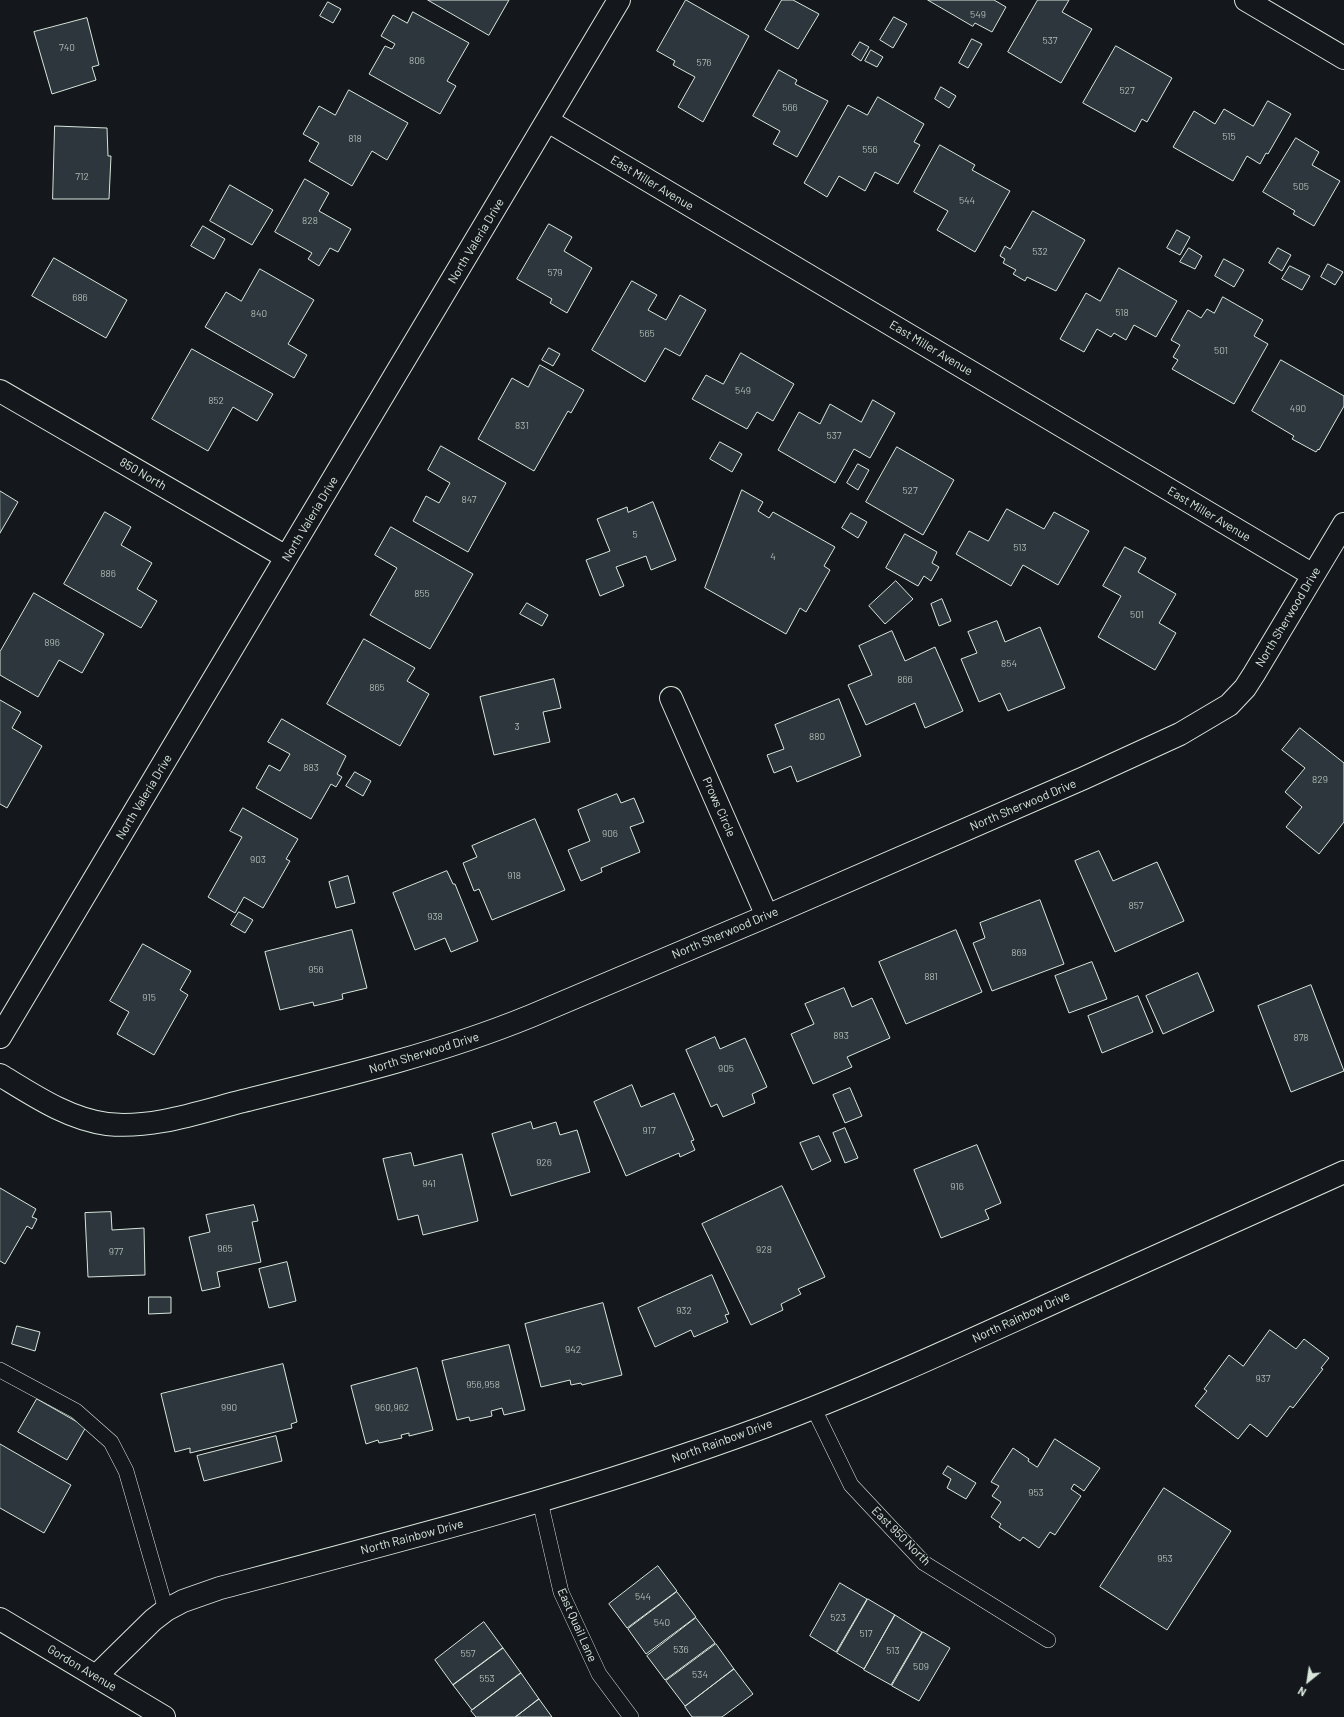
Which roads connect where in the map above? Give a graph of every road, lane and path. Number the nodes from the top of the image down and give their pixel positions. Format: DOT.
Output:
graph roads {
  1 [pos="619,0"];
  2 [pos="1246,0"];
  3 [pos="1344,58"];
  4 [pos="548,121"];
  5 [pos="0,392"];
  6 [pos="1344,524"];
  7 [pos="286,558"];
  8 [pos="1313,575"];
  9 [pos="671,698"];
  10 [pos="767,916"];
  11 [pos="0,1038"];
  12 [pos="0,1075"];
  13 [pos="1344,1172"];
  14 [pos="0,1370"];
  15 [pos="813,1407"];
  16 [pos="540,1501"];
  17 [pos="166,1610"];
  18 [pos="0,1619"];
  19 [pos="1048,1640"];
  20 [pos="96,1676"];
  21 [pos="164,1717"];
  22 [pos="631,1717"];
  1 -- 4 [label="street, North Valeria Drive"];
  2 -- 3 [label="street"];
  4 -- 7 [label="street, North Valeria Drive"];
  4 -- 8 [label="street, East Miller Avenue"];
  5 -- 7 [label="street, 850 North"];
  6 -- 8 [label="street, North Sherwood Drive"];
  7 -- 11 [label="street, North Valeria Drive"];
  8 -- 10 [label="street, North Sherwood Drive"];
  9 -- 10 [label="street, Prows Circle"];
  10 -- 12 [label="street, North Sherwood Drive"];
  13 -- 15 [label="street, North Rainbow Drive"];
  14 -- 17 [label="lane"];
  15 -- 16 [label="street, North Rainbow Drive"];
  15 -- 19 [label="lane, East 950 North"];
  16 -- 17 [label="street, North Rainbow Drive"];
  16 -- 22 [label="lane, East Quail Lane"];
  17 -- 20 [label="street, North Rainbow Drive"];
  18 -- 20 [label="street, Gordon Avenue"];
  20 -- 21 [label="street, Gordon Avenue"];
}
